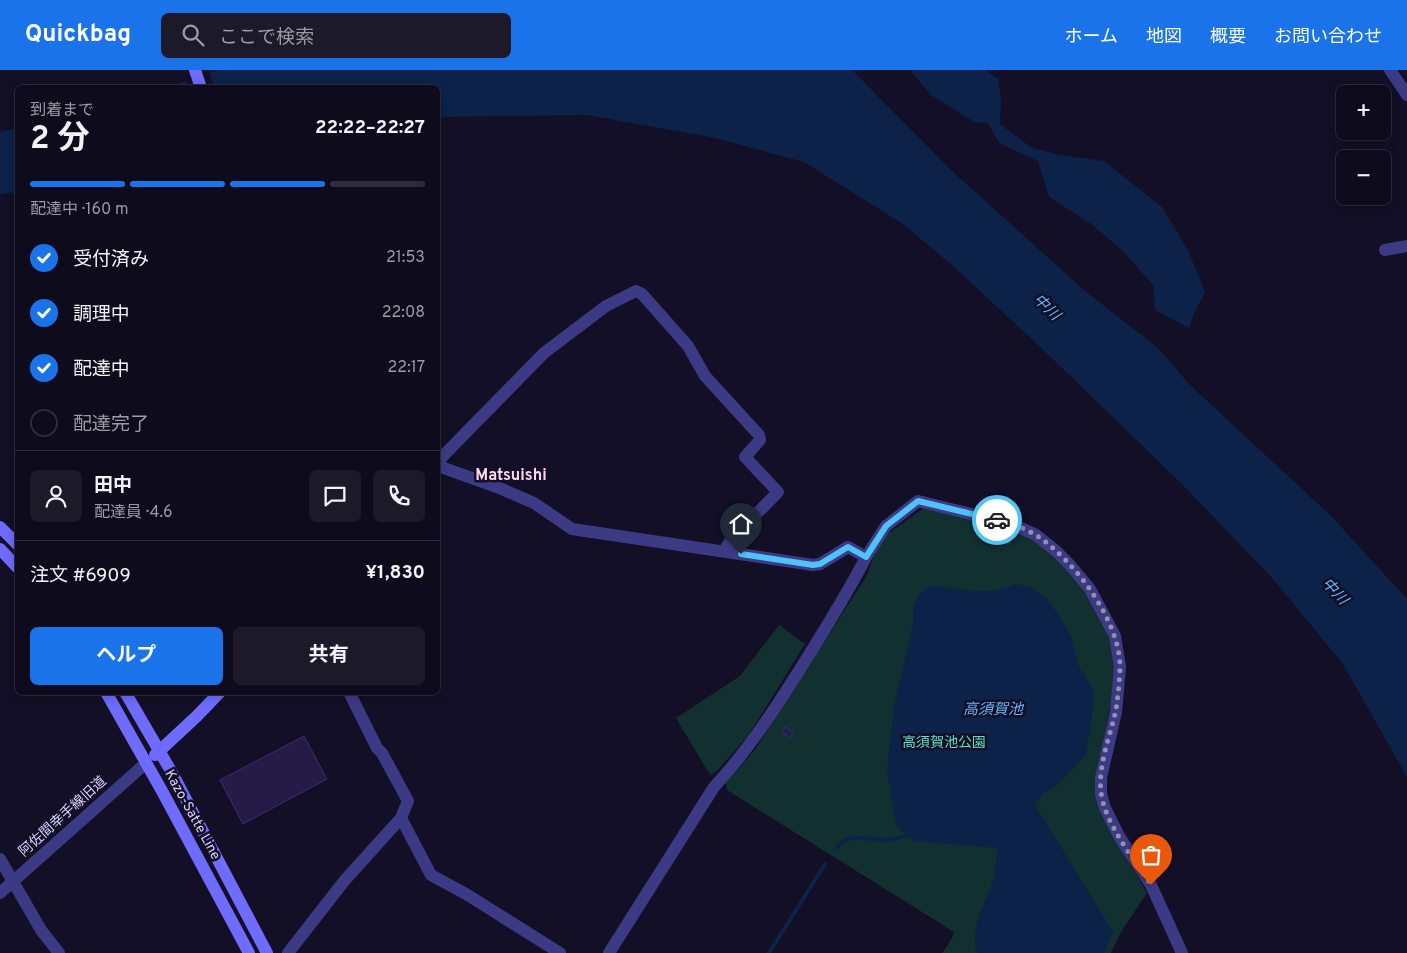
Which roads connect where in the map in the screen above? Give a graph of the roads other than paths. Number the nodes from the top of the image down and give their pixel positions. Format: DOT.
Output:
graph roads {
  1 [pos="195,70"];
  2 [pos="1390,70"];
  3 [pos="200,85"];
  4 [pos="1407,96"];
  5 [pos="1407,246"];
  6 [pos="1385,250"];
  7 [pos="440,461"];
  8 [pos="440,467"];
  9 [pos="0,527"];
  10 [pos="15,542"];
  11 [pos="0,549"];
  12 [pos="724,551"];
  13 [pos="866,557"];
  14 [pos="15,565"];
  15 [pos="108,695"];
  16 [pos="127,695"];
  17 [pos="217,695"];
  18 [pos="350,695"];
  19 [pos="160,751"];
  20 [pos="146,763"];
  21 [pos="401,818"];
  22 [pos="0,859"];
  23 [pos="14,881"];
  24 [pos="0,893"];
  25 [pos="59,953"];
  26 [pos="249,953"];
  27 [pos="267,953"];
  28 [pos="288,953"];
  29 [pos="560,953"];
  30 [pos="610,953"];
  31 [pos="1182,953"];
  1 -- 3 [label="main road"];
  2 -- 4 [label="street"];
  5 -- 6 [label="street"];
  7 -- 12 [label="street"];
  8 -- 12 [label="street"];
  9 -- 10 [label="main road"];
  11 -- 14 [label="main road"];
  12 -- 13 [label="street"];
  13 -- 30 [label="street"];
  13 -- 31 [label="street"];
  15 -- 20 [label="main road, Kazo-Satte Line"];
  16 -- 19 [label="main road, Kazo-Satte Line"];
  17 -- 19 [label="main road"];
  18 -- 21 [label="street"];
  19 -- 20 [label="main road"];
  19 -- 27 [label="main road, Kazo-Satte Line"];
  20 -- 23 [label="street, 阿佐間幸手線旧道"];
  20 -- 26 [label="main road, Kazo-Satte Line"];
  21 -- 28 [label="street"];
  21 -- 29 [label="street"];
  22 -- 23 [label="street"];
  23 -- 24 [label="street, 阿佐間幸手線旧道"];
  23 -- 25 [label="street"];
}
